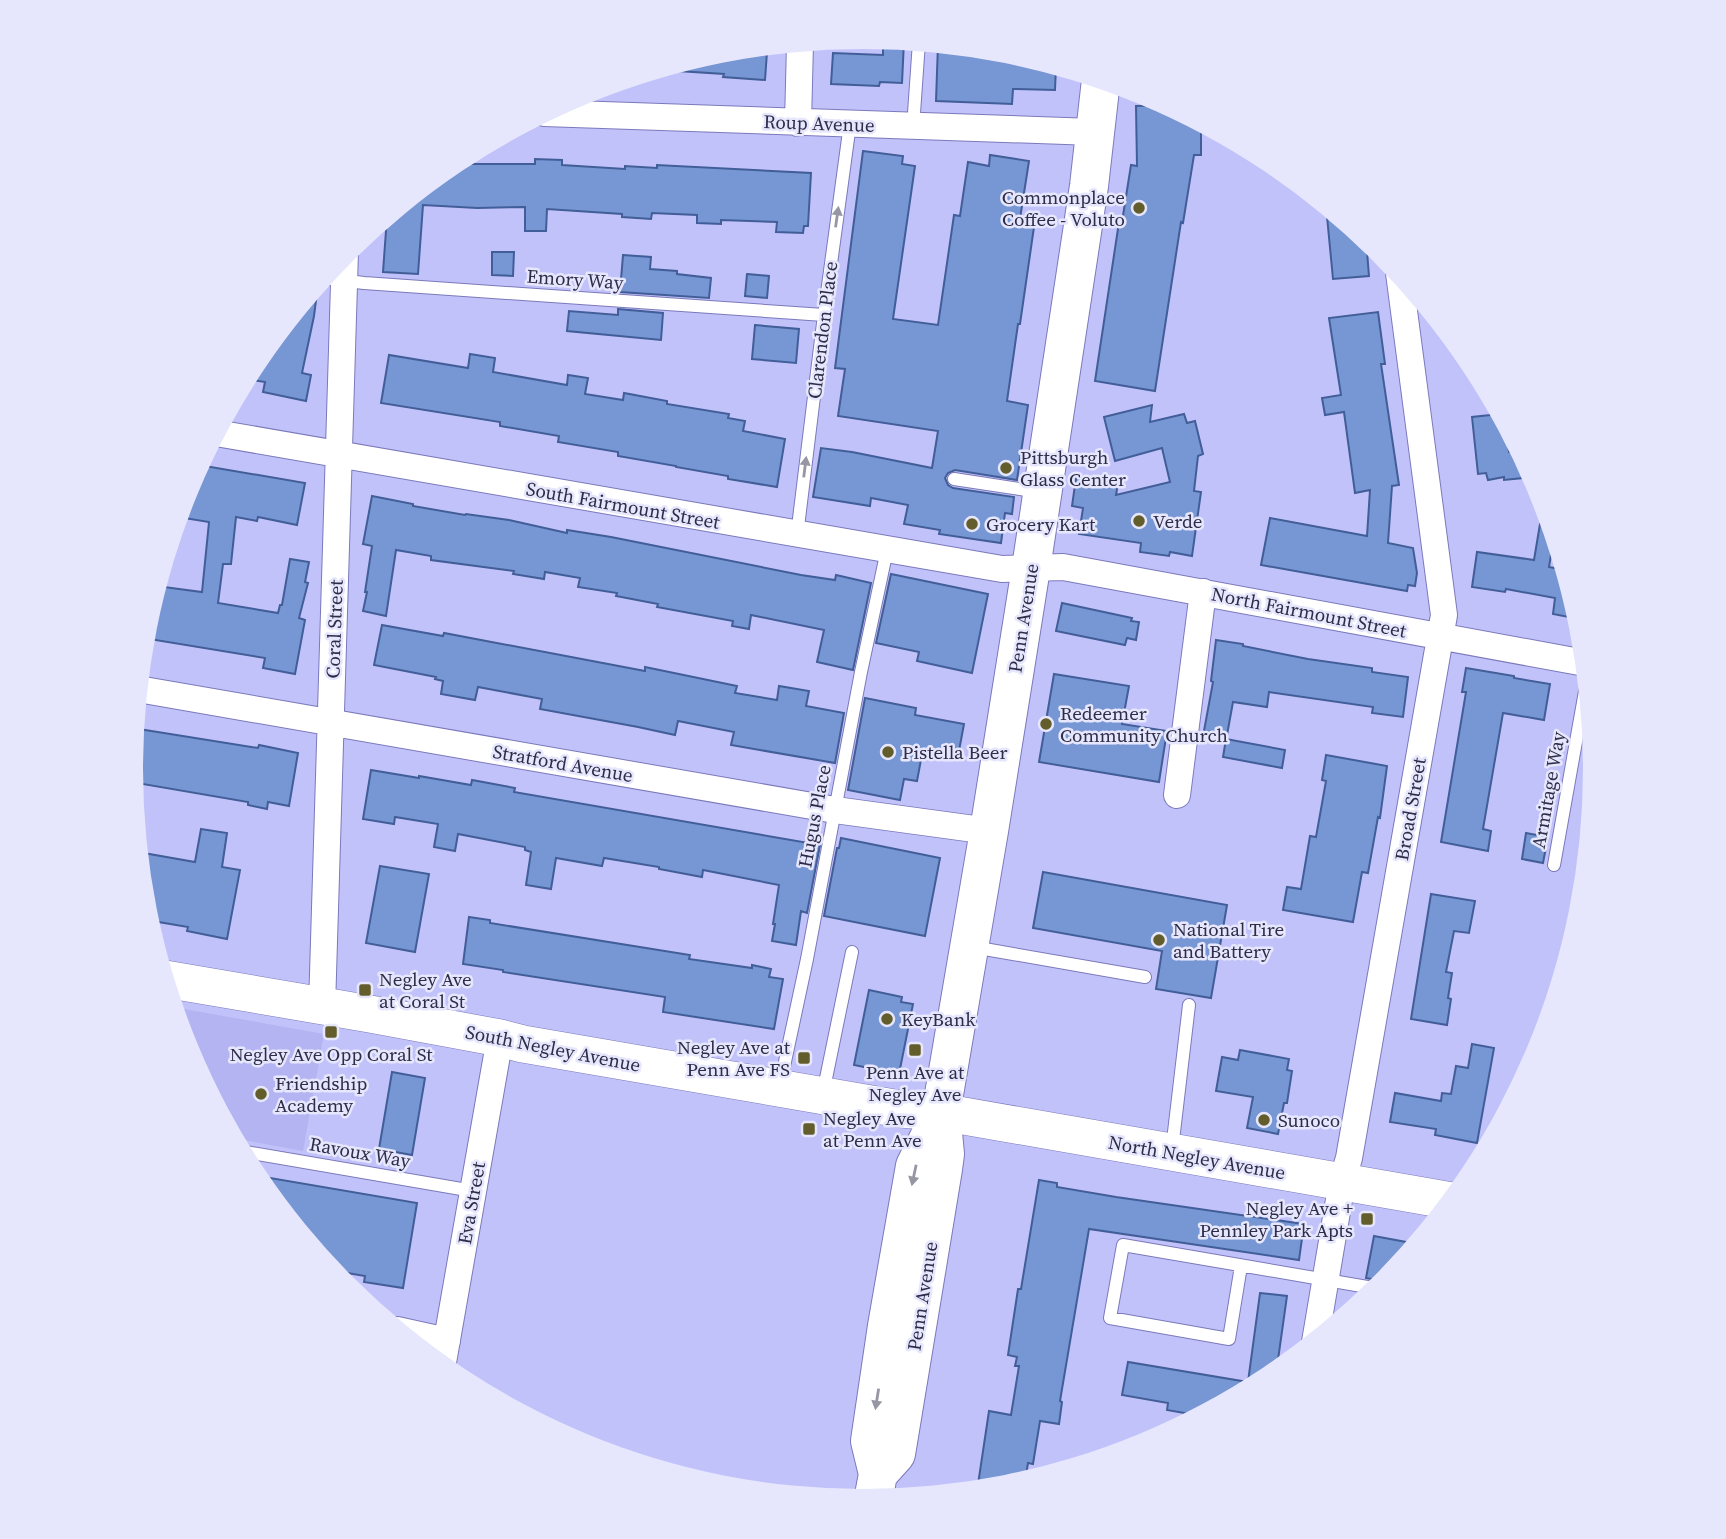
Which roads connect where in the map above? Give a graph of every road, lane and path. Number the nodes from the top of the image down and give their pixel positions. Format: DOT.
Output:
graph roads {
  1 [pos="800,52"];
  2 [pos="918,52"];
  3 [pos="1100,89"];
  4 [pos="583,106"];
  5 [pos="797,123"];
  6 [pos="850,124"];
  7 [pos="913,127"];
  8 [pos="1094,132"];
  9 [pos="335,279"];
  10 [pos="334,281"];
  11 [pos="1401,290"];
  12 [pos="824,315"];
  13 [pos="226,435"];
  14 [pos="339,455"];
  15 [pos="954,479"];
  16 [pos="1042,493"];
  17 [pos="797,535"];
  18 [pos="887,550"];
  19 [pos="1031,568"];
  20 [pos="1203,592"];
  21 [pos="1440,637"];
  22 [pos="1575,661"];
  23 [pos="147,691"];
  24 [pos="1581,713"];
  25 [pos="331,723"];
  26 [pos="1177,794"];
  27 [pos="835,810"];
  28 [pos="989,831"];
  29 [pos="1554,865"];
  30 [pos="970,946"];
  31 [pos="852,953"];
  32 [pos="1145,977"];
  33 [pos="175,981"];
  34 [pos="1189,1005"];
  35 [pos="322,1007"];
  36 [pos="499,1038"];
  37 [pos="779,1089"];
  38 [pos="822,1096"];
  39 [pos="941,1112"];
  40 [pos="254,1153"];
  41 [pos="1172,1153"];
  42 [pos="1342,1182"];
  43 [pos="473,1191"];
  44 [pos="1441,1199"];
  45 [pos="1241,1266"];
  46 [pos="1325,1281"];
  47 [pos="1364,1287"];
  48 [pos="1317,1328"];
  49 [pos="416,1334"];
  50 [pos="447,1341"];
  51 [pos="444,1356"];
  52 [pos="876,1487"];
  1 -- 5 [label="street"];
  2 -- 7 [label="lane"];
  3 -- 8 [label="main road, Penn Avenue"];
  4 -- 5 [label="street, Roup Avenue"];
  5 -- 6 [label="street, Roup Avenue"];
  6 -- 7 [label="street, Roup Avenue"];
  12 -- 6 [label="lane, Clarendon Place, one-way"];
  7 -- 8 [label="street, Roup Avenue"];
  8 -- 16 [label="main road, Penn Avenue"];
  9 -- 12 [label="lane, Emory Way"];
  10 -- 14 [label="street, Coral Street"];
  11 -- 21 [label="street, Broad Street"];
  17 -- 12 [label="lane, Clarendon Place, one-way"];
  13 -- 14 [label="street, South Fairmount Street"];
  14 -- 17 [label="street, South Fairmount Street"];
  14 -- 25 [label="street, Coral Street"];
  15 -- 16 [label="lane"];
  16 -- 19 [label="main road, Penn Avenue"];
  17 -- 18 [label="street, South Fairmount Street"];
  18 -- 19 [label="street, South Fairmount Street"];
  18 -- 27 [label="lane, Hugus Place"];
  19 -- 20 [label="street, North Fairmount Street"];
  19 -- 28 [label="main road, Penn Avenue"];
  20 -- 21 [label="street, North Fairmount Street"];
  20 -- 26 [label="street"];
  21 -- 22 [label="street, North Fairmount Street"];
  21 -- 42 [label="street, Broad Street"];
  23 -- 25 [label="street, Stratford Avenue"];
  24 -- 29 [label="lane, Armitage Way"];
  25 -- 27 [label="street, Stratford Avenue"];
  25 -- 35 [label="street, Coral Street"];
  27 -- 28 [label="street, Stratford Avenue"];
  27 -- 37 [label="lane, Hugus Place"];
  28 -- 30 [label="main road, Penn Avenue"];
  30 -- 32 [label="lane"];
  30 -- 39 [label="main road, Penn Avenue"];
  31 -- 38 [label="lane"];
  33 -- 35 [label="main road, South Negley Avenue"];
  34 -- 41 [label="lane"];
  35 -- 36 [label="main road, South Negley Avenue"];
  36 -- 37 [label="main road, South Negley Avenue"];
  36 -- 43 [label="street, Eva Street"];
  37 -- 38 [label="main road, South Negley Avenue"];
  38 -- 39 [label="main road, South Negley Avenue"];
  39 -- 41 [label="main road, North Negley Avenue"];
  39 -- 52 [label="main road, Penn Avenue"];
  40 -- 43 [label="lane, Ravoux Way"];
  41 -- 42 [label="main road, North Negley Avenue"];
  42 -- 44 [label="main road, North Negley Avenue"];
  42 -- 46 [label="street, Broad Street"];
  43 -- 50 [label="street, Eva Street"];
  45 -- 45 [label="lane"];
  45 -- 46 [label="lane"];
  46 -- 47 [label="lane"];
  46 -- 48 [label="street, Broad Street"];
  49 -- 50 [label="street"];
  50 -- 51 [label="street, Eva Street"];
}
